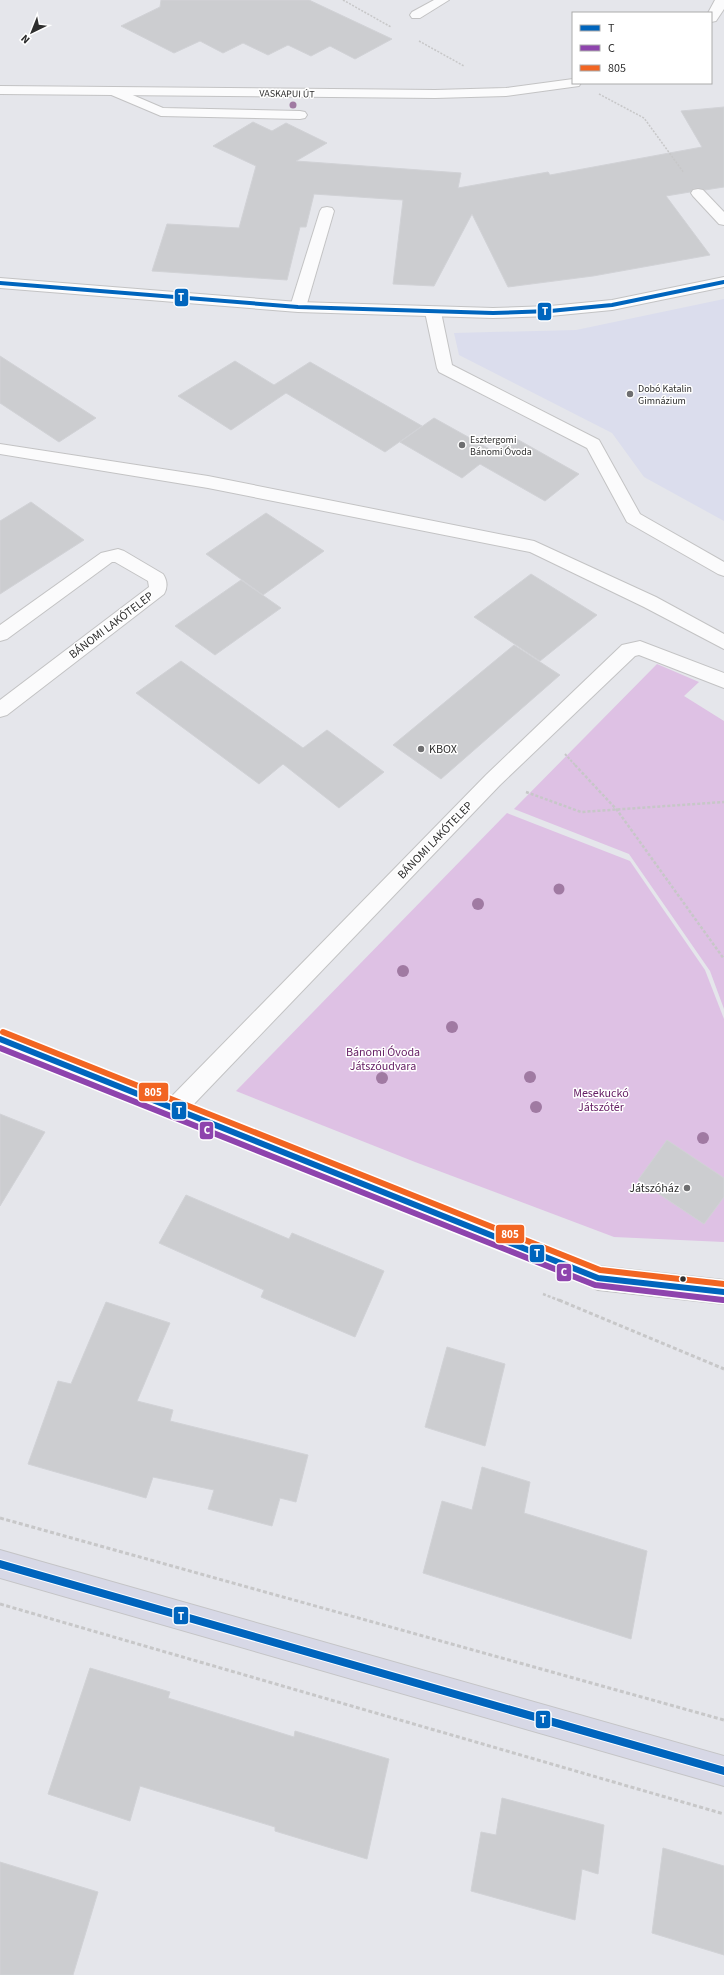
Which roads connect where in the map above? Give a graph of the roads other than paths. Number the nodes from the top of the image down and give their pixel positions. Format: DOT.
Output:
graph roads {
  1 [pos="442,0"];
  2 [pos="721,0"];
  3 [pos="416,15"];
  4 [pos="712,17"];
  5 [pos="572,83"];
  6 [pos="0,90"];
  7 [pos="114,91"];
  8 [pos="300,115"];
  9 [pos="698,193"];
  10 [pos="327,211"];
  11 [pos="724,221"];
  12 [pos="724,282"];
  13 [pos="0,283"];
  14 [pos="298,306"];
  15 [pos="433,312"];
  16 [pos="0,449"];
  17 [pos="724,570"];
  18 [pos="0,634"];
  19 [pos="724,642"];
  20 [pos="724,681"];
  21 [pos="0,710"];
  22 [pos="0,1039"];
  23 [pos="176,1108"];
  24 [pos="724,1292"];
  25 [pos="0,1564"];
  26 [pos="724,1771"];
  1 -- 3 [label="street"];
  2 -- 4 [label="street"];
  5 -- 7 [label="street, VASKAPUI ÚT"];
  6 -- 7 [label="street, VASKAPUI ÚT"];
  7 -- 8 [label="street"];
  9 -- 11 [label="street"];
  10 -- 14 [label="street"];
  12 -- 15 [label="street"];
  13 -- 14 [label="street"];
  14 -- 15 [label="street"];
  15 -- 17 [label="street"];
  16 -- 19 [label="street"];
  18 -- 21 [label="street, BÁNOMI LAKÓTELEP"];
  20 -- 23 [label="street, BÁNOMI LAKÓTELEP"];
  22 -- 23 [label="street"];
  23 -- 24 [label="street"];
  25 -- 26 [label="main road"];
}
